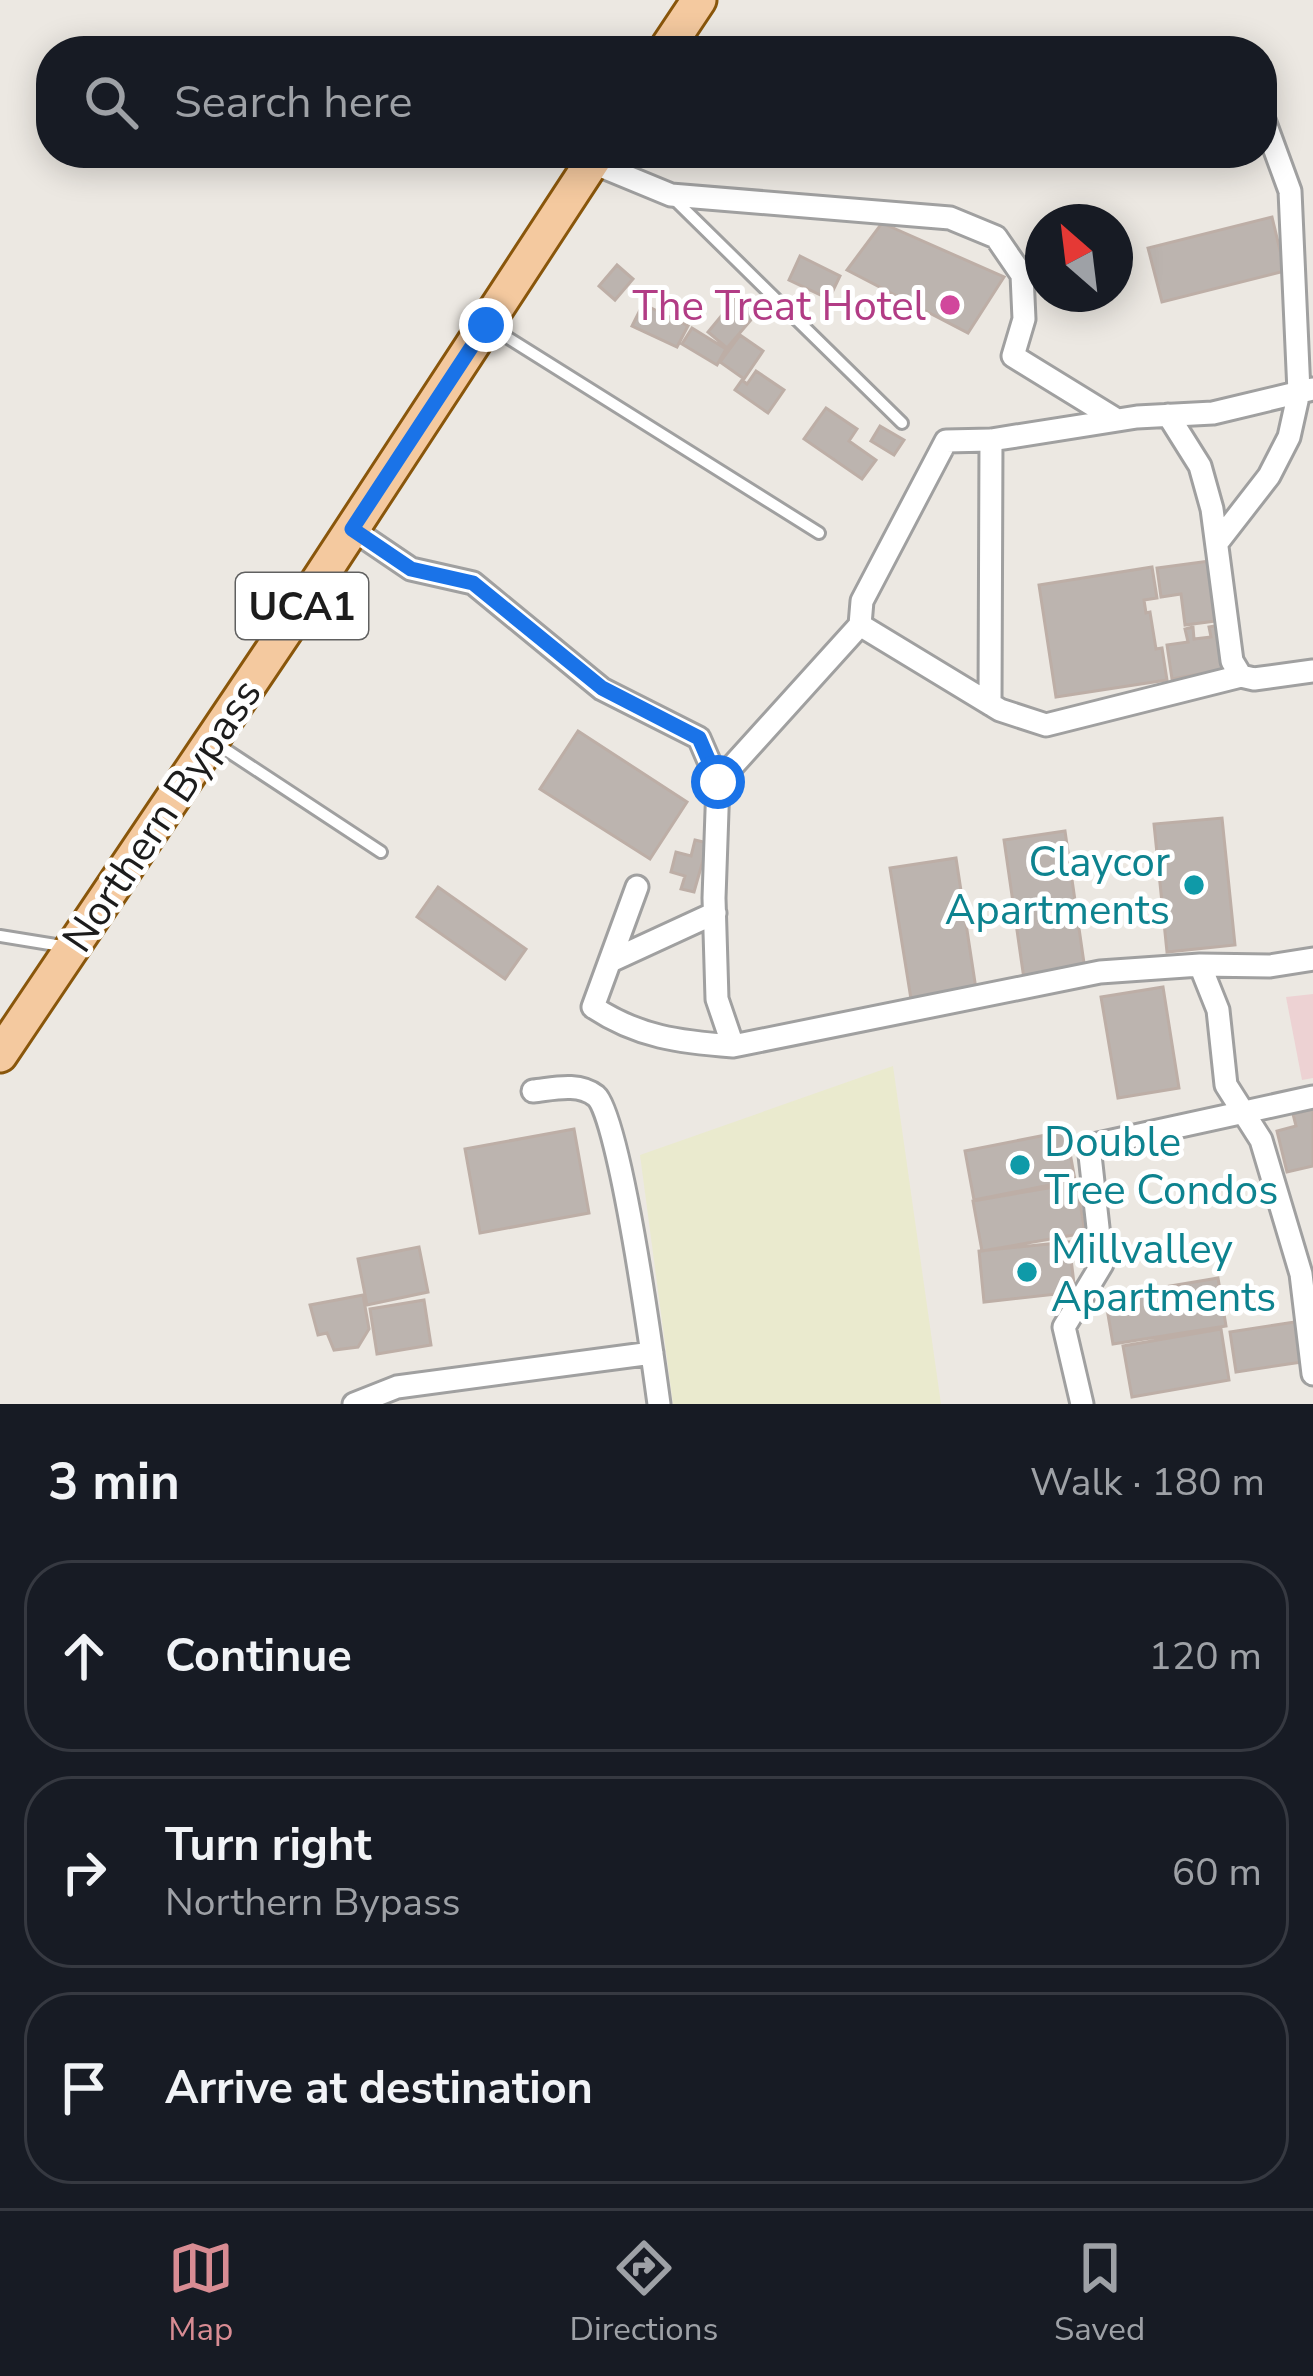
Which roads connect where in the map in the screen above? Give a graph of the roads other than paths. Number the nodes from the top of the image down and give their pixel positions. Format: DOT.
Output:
graph roads {
  1 [pos="699,0"];
  2 [pos="675,36"];
  3 [pos="1277,155"];
  4 [pos="588,168"];
  5 [pos="615,168"];
  6 [pos="671,195"];
  7 [pos="486,325"];
  8 [pos="1306,391"];
  9 [pos="1168,415"];
  10 [pos="1118,420"];
  11 [pos="902,423"];
  12 [pos="991,440"];
  13 [pos="352,529"];
  14 [pos="819,533"];
  15 [pos="1217,544"];
  16 [pos="860,626"];
  17 [pos="1313,670"];
  18 [pos="1241,676"];
  19 [pos="990,704"];
  20 [pos="212,740"];
  21 [pos="718,782"];
  22 [pos="381,852"];
  23 [pos="637,887"];
  24 [pos="715,913"];
  25 [pos="0,937"];
  26 [pos="72,948"];
  27 [pos="613,959"];
  28 [pos="1313,959"];
  29 [pos="1200,964"];
  30 [pos="733,1046"];
  31 [pos="0,1054"];
  32 [pos="533,1091"];
  33 [pos="1313,1097"];
  34 [pos="1243,1114"];
  35 [pos="652,1352"];
  36 [pos="1313,1374"];
  37 [pos="354,1404"];
  38 [pos="659,1404"];
  39 [pos="1082,1404"];
  1 -- 2 [label="main road"];
  3 -- 8 [label="street"];
  4 -- 7 [label="main road, Northern Bypass / UCA1"];
  5 -- 6 [label="street"];
  6 -- 10 [label="street"];
  6 -- 11 [label="lane"];
  7 -- 13 [label="main road, Northern Bypass / UCA1"];
  7 -- 14 [label="lane"];
  8 -- 9 [label="street"];
  8 -- 15 [label="street"];
  9 -- 10 [label="street"];
  9 -- 15 [label="street"];
  10 -- 12 [label="street"];
  12 -- 16 [label="street"];
  12 -- 19 [label="street"];
  13 -- 20 [label="main road, Northern Bypass / UCA1"];
  13 -- 21 [label="street"];
  15 -- 18 [label="street"];
  16 -- 19 [label="street"];
  16 -- 21 [label="street"];
  17 -- 18 [label="street"];
  18 -- 19 [label="street"];
  20 -- 22 [label="lane"];
  20 -- 26 [label="main road, Northern Bypass / UCA1"];
  21 -- 24 [label="street"];
  23 -- 27 [label="street"];
  24 -- 27 [label="street"];
  24 -- 30 [label="street"];
  25 -- 26 [label="lane"];
  26 -- 31 [label="main road, Northern Bypass / UCA1"];
  27 -- 30 [label="street"];
  28 -- 29 [label="street"];
  29 -- 30 [label="street"];
  29 -- 34 [label="street"];
  32 -- 35 [label="street"];
  33 -- 34 [label="street"];
  34 -- 36 [label="street"];
  34 -- 39 [label="street"];
  35 -- 37 [label="street"];
  35 -- 38 [label="street"];
}
